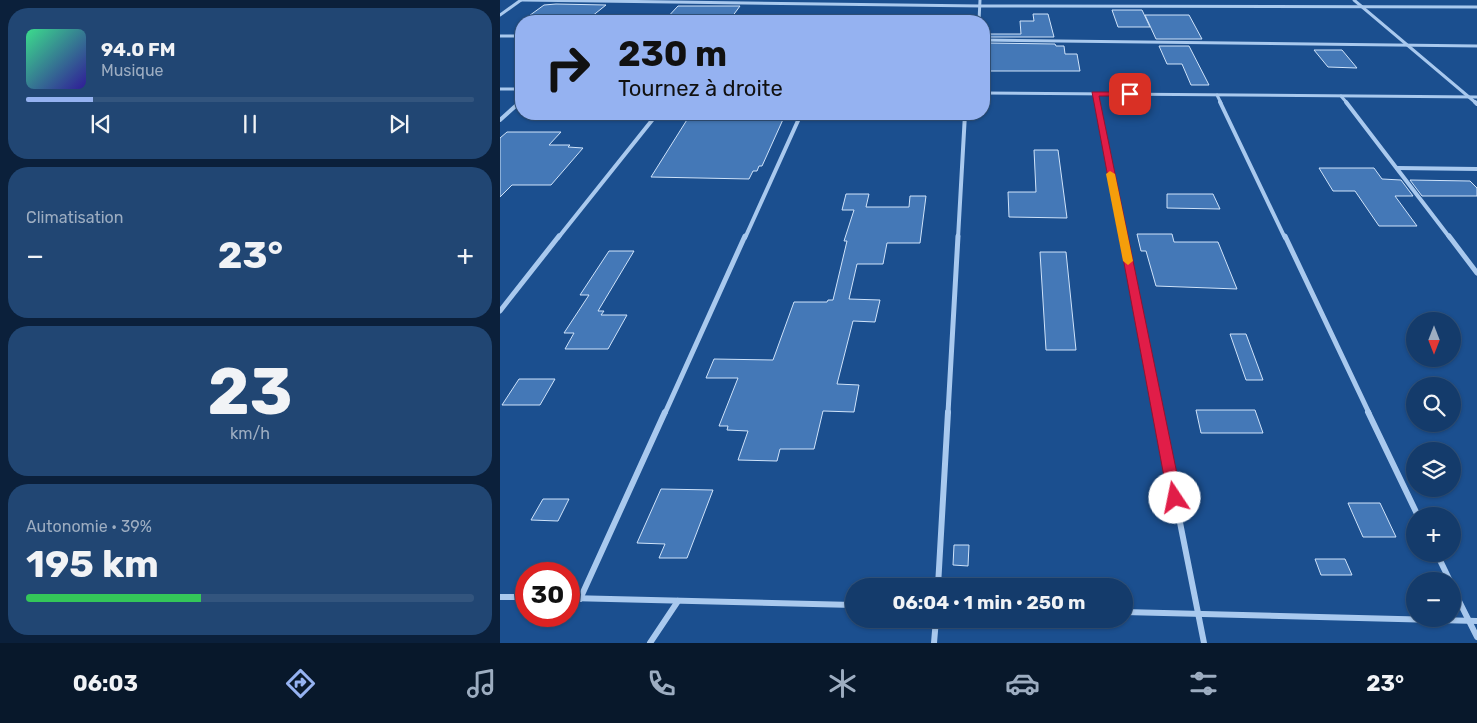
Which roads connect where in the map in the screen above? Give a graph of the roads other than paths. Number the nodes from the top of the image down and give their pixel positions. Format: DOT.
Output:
graph roads {
  1 [pos="521,0"];
  2 [pos="980,0"];
  3 [pos="1354,0"];
  4 [pos="980,6"];
  5 [pos="1360,6"];
  6 [pos="1477,7"];
  7 [pos="500,15"];
  8 [pos="979,15"];
  9 [pos="500,36"];
  10 [pos="515,36"];
  11 [pos="990,40"];
  12 [pos="1406,45"];
  13 [pos="1477,46"];
  14 [pos="500,89"];
  15 [pos="515,89"];
  16 [pos="990,93"];
  17 [pos="1095,94"];
  18 [pos="1217,95"];
  19 [pos="1341,96"];
  20 [pos="1469,97"];
  21 [pos="1477,97"];
  22 [pos="1477,104"];
  23 [pos="515,106"];
  24 [pos="500,120"];
  25 [pos="652,120"];
  26 [pos="798,120"];
  27 [pos="965,120"];
  28 [pos="1397,168"];
  29 [pos="1477,169"];
  30 [pos="1477,273"];
  31 [pos="500,311"];
  32 [pos="1414,507"];
  33 [pos="938,578"];
  34 [pos="500,597"];
  35 [pos="515,597"];
  36 [pos="580,599"];
  37 [pos="678,601"];
  38 [pos="1461,601"];
  39 [pos="845,605"];
  40 [pos="1133,612"];
  41 [pos="1198,614"];
  42 [pos="1473,620"];
  43 [pos="935,628"];
  44 [pos="1477,637"];
  45 [pos="650,643"];
  46 [pos="934,643"];
  47 [pos="1204,643"];
  1 -- 4 [label="street"];
  1 -- 7 [label="street"];
  2 -- 4 [label="street"];
  3 -- 5 [label="street"];
  4 -- 5 [label="street"];
  4 -- 8 [label="street"];
  5 -- 6 [label="street"];
  5 -- 12 [label="street"];
  9 -- 10 [label="street"];
  11 -- 12 [label="street"];
  12 -- 13 [label="street"];
  12 -- 20 [label="street"];
  14 -- 15 [label="street"];
  16 -- 17 [label="street"];
  17 -- 18 [label="street"];
  17 -- 41 [label="street"];
  18 -- 19 [label="street"];
  18 -- 32 [label="street"];
  19 -- 20 [label="street"];
  19 -- 28 [label="street"];
  20 -- 21 [label="street"];
  20 -- 22 [label="street"];
  23 -- 24 [label="street"];
  25 -- 31 [label="street"];
  26 -- 36 [label="street"];
  27 -- 33 [label="street"];
  28 -- 29 [label="street"];
  28 -- 30 [label="street"];
  34 -- 35 [label="street"];
  36 -- 37 [label="street"];
  37 -- 39 [label="street"];
  37 -- 45 [label="street"];
  38 -- 42 [label="street"];
  40 -- 41 [label="street"];
  41 -- 42 [label="street"];
  41 -- 47 [label="street"];
  42 -- 44 [label="street"];
  43 -- 46 [label="street"];
}
